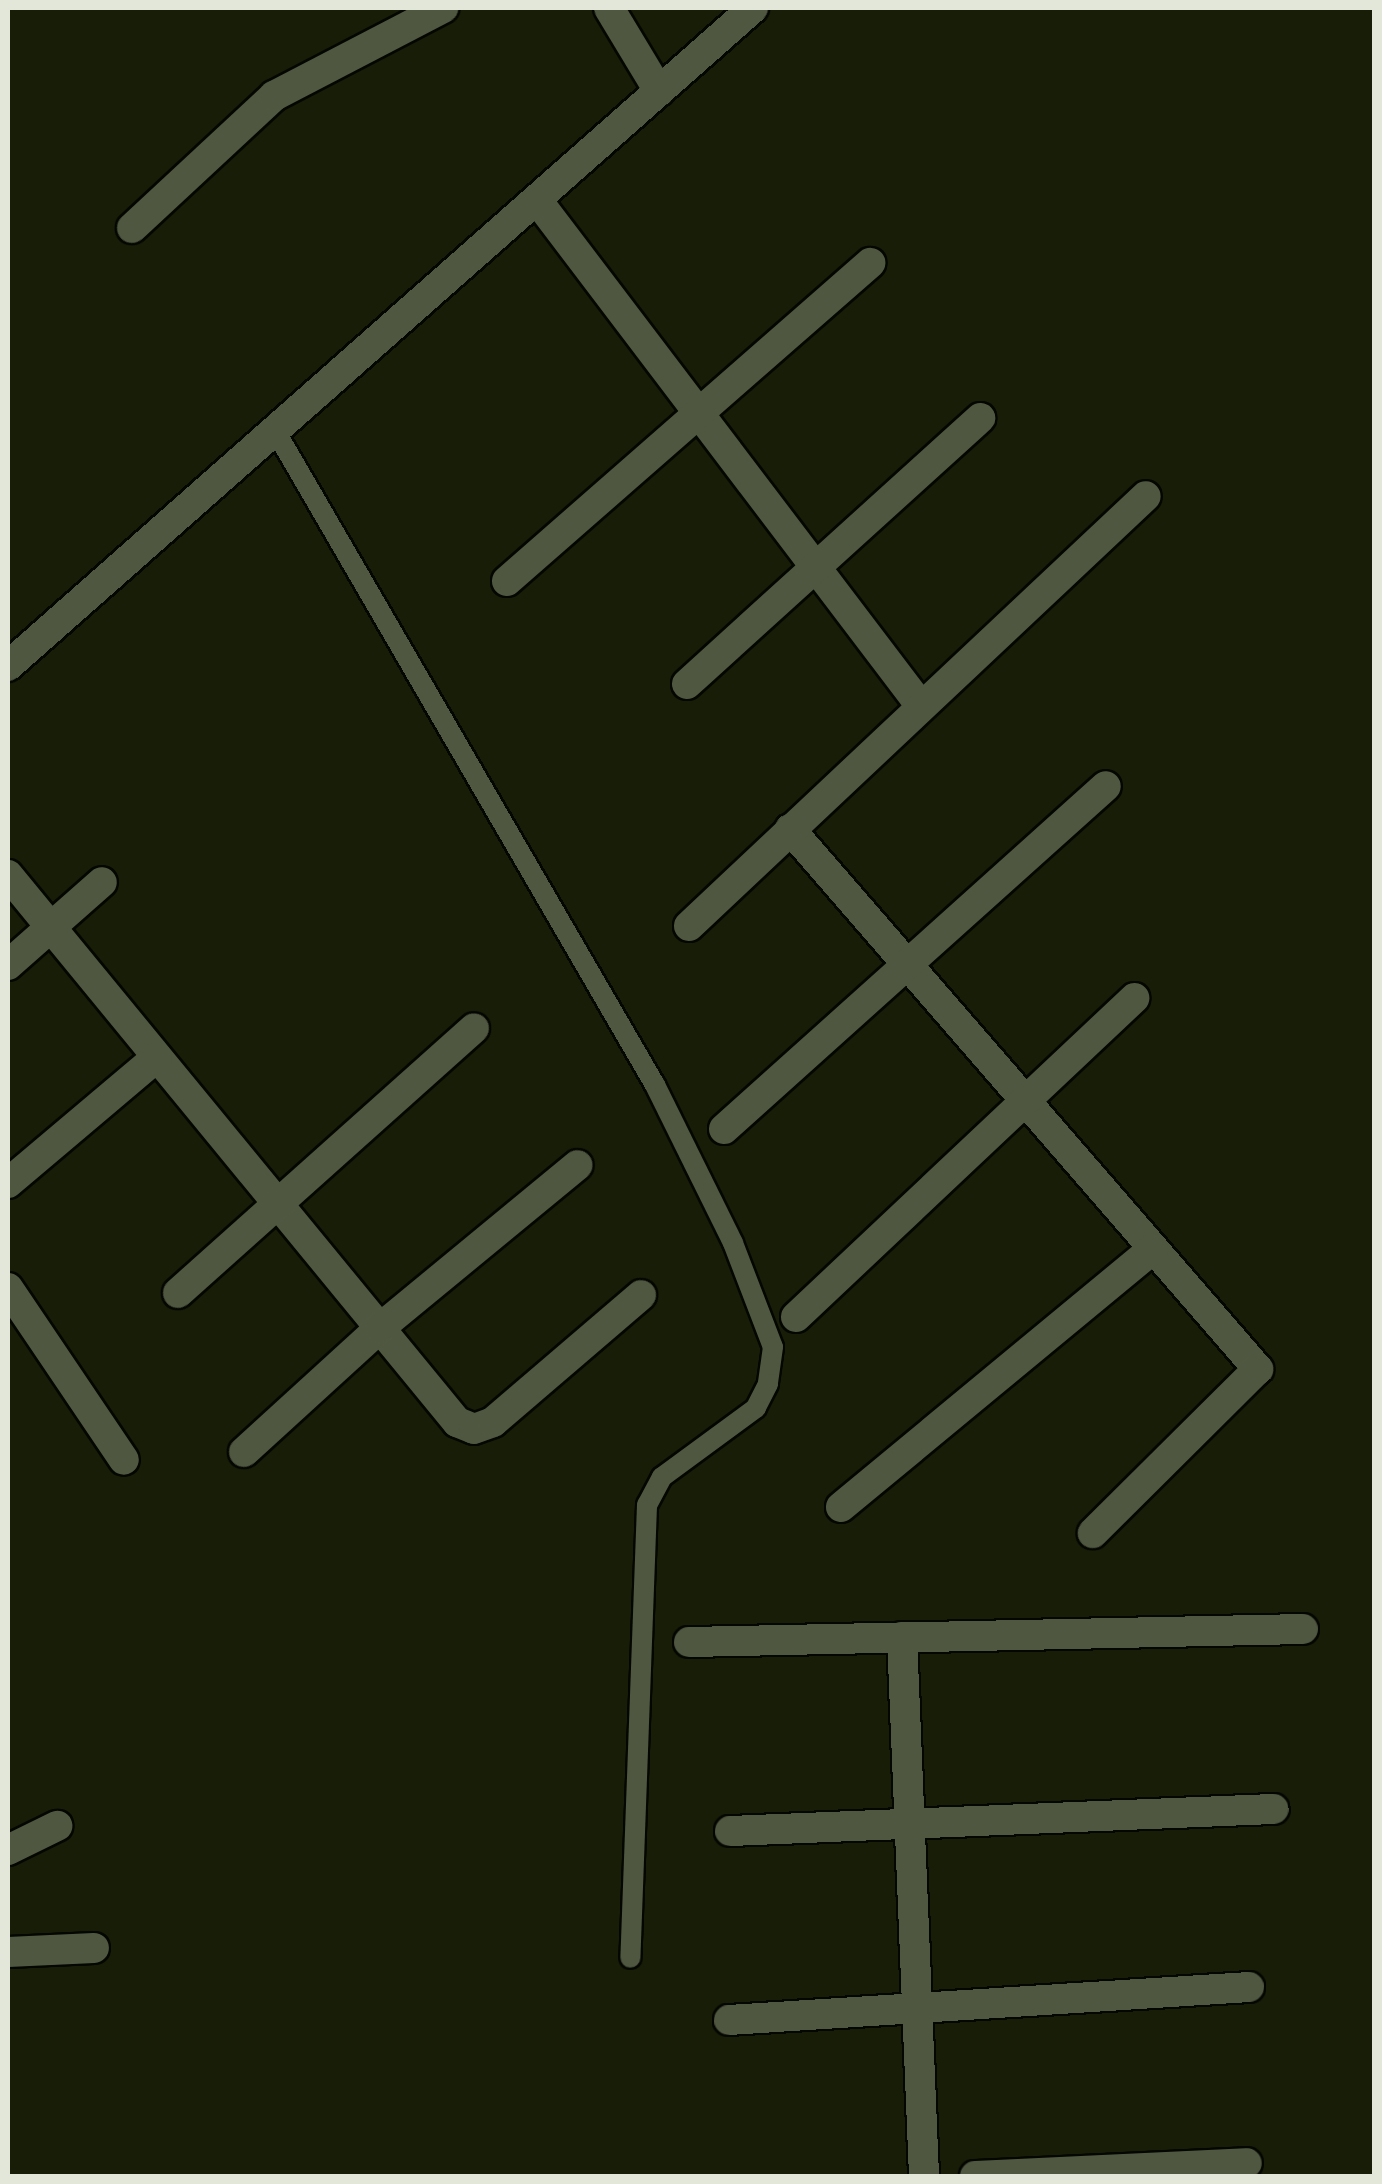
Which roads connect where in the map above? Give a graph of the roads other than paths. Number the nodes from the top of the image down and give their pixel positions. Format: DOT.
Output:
graph roads {
  1 [pos="443,8"];
  2 [pos="609,8"];
  3 [pos="753,8"];
  4 [pos="660,91"];
  5 [pos="537,200"];
  6 [pos="132,228"];
  7 [pos="870,263"];
  8 [pos="699,413"];
  9 [pos="980,418"];
  10 [pos="276,432"];
  11 [pos="1146,496"];
  12 [pos="816,567"];
  13 [pos="507,581"];
  14 [pos="8,666"];
  15 [pos="687,684"];
  16 [pos="921,706"];
  17 [pos="1106,786"];
  18 [pos="790,829"];
  19 [pos="8,875"];
  20 [pos="102,882"];
  21 [pos="689,926"];
  22 [pos="50,928"];
  23 [pos="8,964"];
  24 [pos="904,966"];
  25 [pos="1135,998"];
  26 [pos="474,1028"];
  27 [pos="157,1057"];
  28 [pos="1024,1103"];
  29 [pos="724,1128"];
  30 [pos="578,1165"];
  31 [pos="8,1183"];
  32 [pos="278,1204"];
  33 [pos="1153,1250"];
  34 [pos="8,1288"];
  35 [pos="178,1292"];
  36 [pos="642,1295"];
  37 [pos="796,1317"];
  38 [pos="380,1328"];
  39 [pos="244,1452"];
  40 [pos="124,1460"];
  41 [pos="841,1507"];
  42 [pos="1093,1533"];
  43 [pos="1304,1630"];
  44 [pos="902,1638"];
  45 [pos="689,1642"];
  46 [pos="1274,1809"];
  47 [pos="910,1824"];
  48 [pos="57,1826"];
  49 [pos="730,1831"];
  50 [pos="8,1850"];
  51 [pos="94,1948"];
  52 [pos="8,1952"];
  53 [pos="630,1958"];
  54 [pos="1249,1987"];
  55 [pos="917,2008"];
  56 [pos="729,2020"];
  57 [pos="1247,2163"];
  58 [pos="924,2176"];
  59 [pos="975,2176"];
  1 -- 6 [label="street"];
  2 -- 4 [label="street"];
  3 -- 4 [label="street"];
  4 -- 5 [label="street"];
  5 -- 8 [label="street"];
  5 -- 10 [label="street"];
  7 -- 8 [label="street"];
  8 -- 12 [label="street"];
  8 -- 13 [label="street"];
  9 -- 12 [label="street"];
  10 -- 14 [label="street"];
  10 -- 53 [label="lane"];
  11 -- 16 [label="street"];
  12 -- 15 [label="street"];
  12 -- 16 [label="street"];
  16 -- 18 [label="street"];
  17 -- 24 [label="street"];
  18 -- 21 [label="street"];
  18 -- 24 [label="street"];
  19 -- 22 [label="street"];
  20 -- 22 [label="street"];
  22 -- 23 [label="street"];
  22 -- 27 [label="street"];
  24 -- 28 [label="street"];
  24 -- 29 [label="street"];
  25 -- 28 [label="street"];
  26 -- 32 [label="street"];
  27 -- 31 [label="street"];
  27 -- 32 [label="street"];
  28 -- 33 [label="street"];
  28 -- 37 [label="street"];
  30 -- 38 [label="street"];
  32 -- 35 [label="street"];
  32 -- 38 [label="street"];
  33 -- 41 [label="street"];
  33 -- 42 [label="street"];
  34 -- 40 [label="street"];
  36 -- 38 [label="street"];
  38 -- 39 [label="street"];
  43 -- 44 [label="street"];
  44 -- 45 [label="street"];
  44 -- 47 [label="street"];
  46 -- 47 [label="street"];
  47 -- 49 [label="street"];
  47 -- 55 [label="street"];
  48 -- 50 [label="street"];
  51 -- 52 [label="street"];
  54 -- 55 [label="street"];
  55 -- 56 [label="street"];
  55 -- 58 [label="street"];
  57 -- 59 [label="street"];
}
